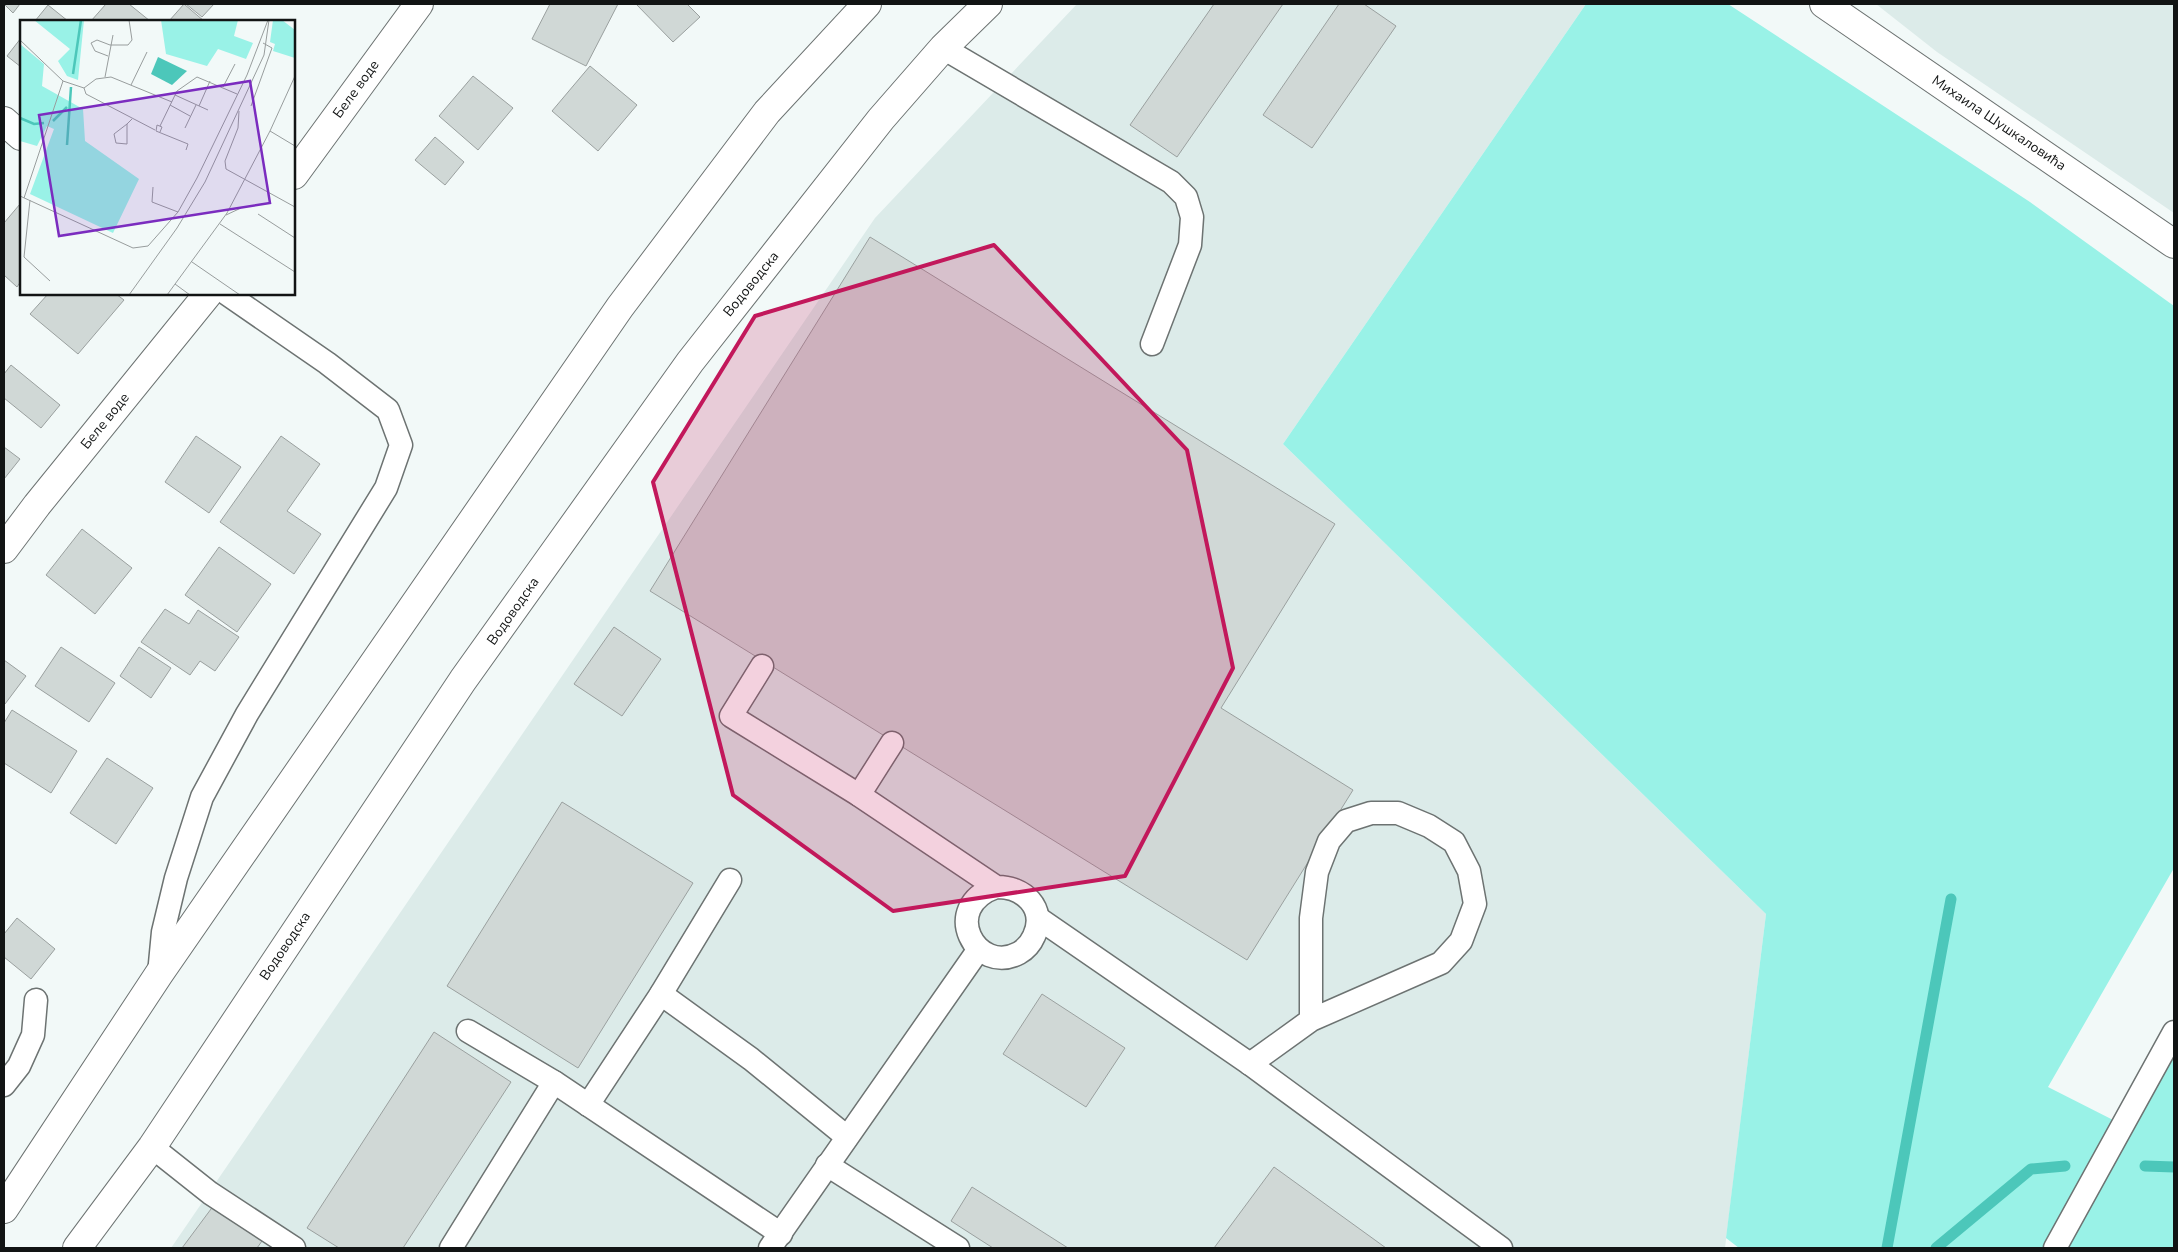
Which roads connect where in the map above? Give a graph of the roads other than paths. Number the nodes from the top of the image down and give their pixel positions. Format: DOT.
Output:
graph roads {
  1 [pos="419,4"];
  2 [pos="867,4"];
  3 [pos="988,4"];
  4 [pos="1824,4"];
  5 [pos="943,48"];
  6 [pos="4,121"];
  7 [pos="20,135"];
  8 [pos="295,174"];
  9 [pos="2174,244"];
  10 [pos="207,295"];
  11 [pos="228,295"];
  12 [pos="1152,344"];
  13 [pos="4,549"];
  14 [pos="762,666"];
  15 [pos="892,743"];
  16 [pos="859,795"];
  17 [pos="730,880"];
  18 [pos="996,887"];
  19 [pos="1038,918"];
  20 [pos="979,949"];
  21 [pos="159,974"];
  22 [pos="661,994"];
  23 [pos="36,1000"];
  24 [pos="1311,1020"];
  25 [pos="468,1031"];
  26 [pos="2174,1032"];
  27 [pos="1250,1064"];
  28 [pos="554,1082"];
  29 [pos="4,1085"];
  30 [pos="588,1105"];
  31 [pos="847,1138"];
  32 [pos="152,1147"];
  33 [pos="827,1165"];
  34 [pos="4,1208"];
  35 [pos="776,1241"];
  36 [pos="285,1246"];
  37 [pos="77,1248"];
  38 [pos="451,1248"];
  39 [pos="958,1248"];
  40 [pos="1501,1248"];
  41 [pos="2056,1248"];
  1 -- 8 [label="street, Беле воде"];
  2 -- 21 [label="street"];
  3 -- 5 [label="street, Водоводска"];
  4 -- 9 [label="street, Михаила Шушкаловића"];
  5 -- 12 [label="lane"];
  5 -- 32 [label="street, Водоводска"];
  6 -- 7 [label="street"];
  10 -- 13 [label="street, Беле воде"];
  11 -- 21 [label="lane"];
  14 -- 16 [label="lane"];
  15 -- 16 [label="lane"];
  16 -- 18 [label="lane"];
  17 -- 22 [label="lane"];
  18 -- 19 [label="lane"];
  18 -- 20 [label="lane"];
  19 -- 20 [label="lane"];
  19 -- 27 [label="lane"];
  20 -- 31 [label="lane"];
  21 -- 34 [label="street"];
  22 -- 30 [label="lane"];
  22 -- 31 [label="lane"];
  23 -- 29 [label="lane"];
  24 -- 24 [label="lane"];
  24 -- 27 [label="lane"];
  25 -- 28 [label="lane"];
  26 -- 41 [label="lane"];
  27 -- 40 [label="lane"];
  28 -- 30 [label="lane"];
  28 -- 38 [label="lane"];
  30 -- 35 [label="lane"];
  31 -- 33 [label="lane"];
  32 -- 36 [label="lane"];
  32 -- 37 [label="street, Водоводска"];
  33 -- 35 [label="lane"];
  33 -- 39 [label="lane"];
}
